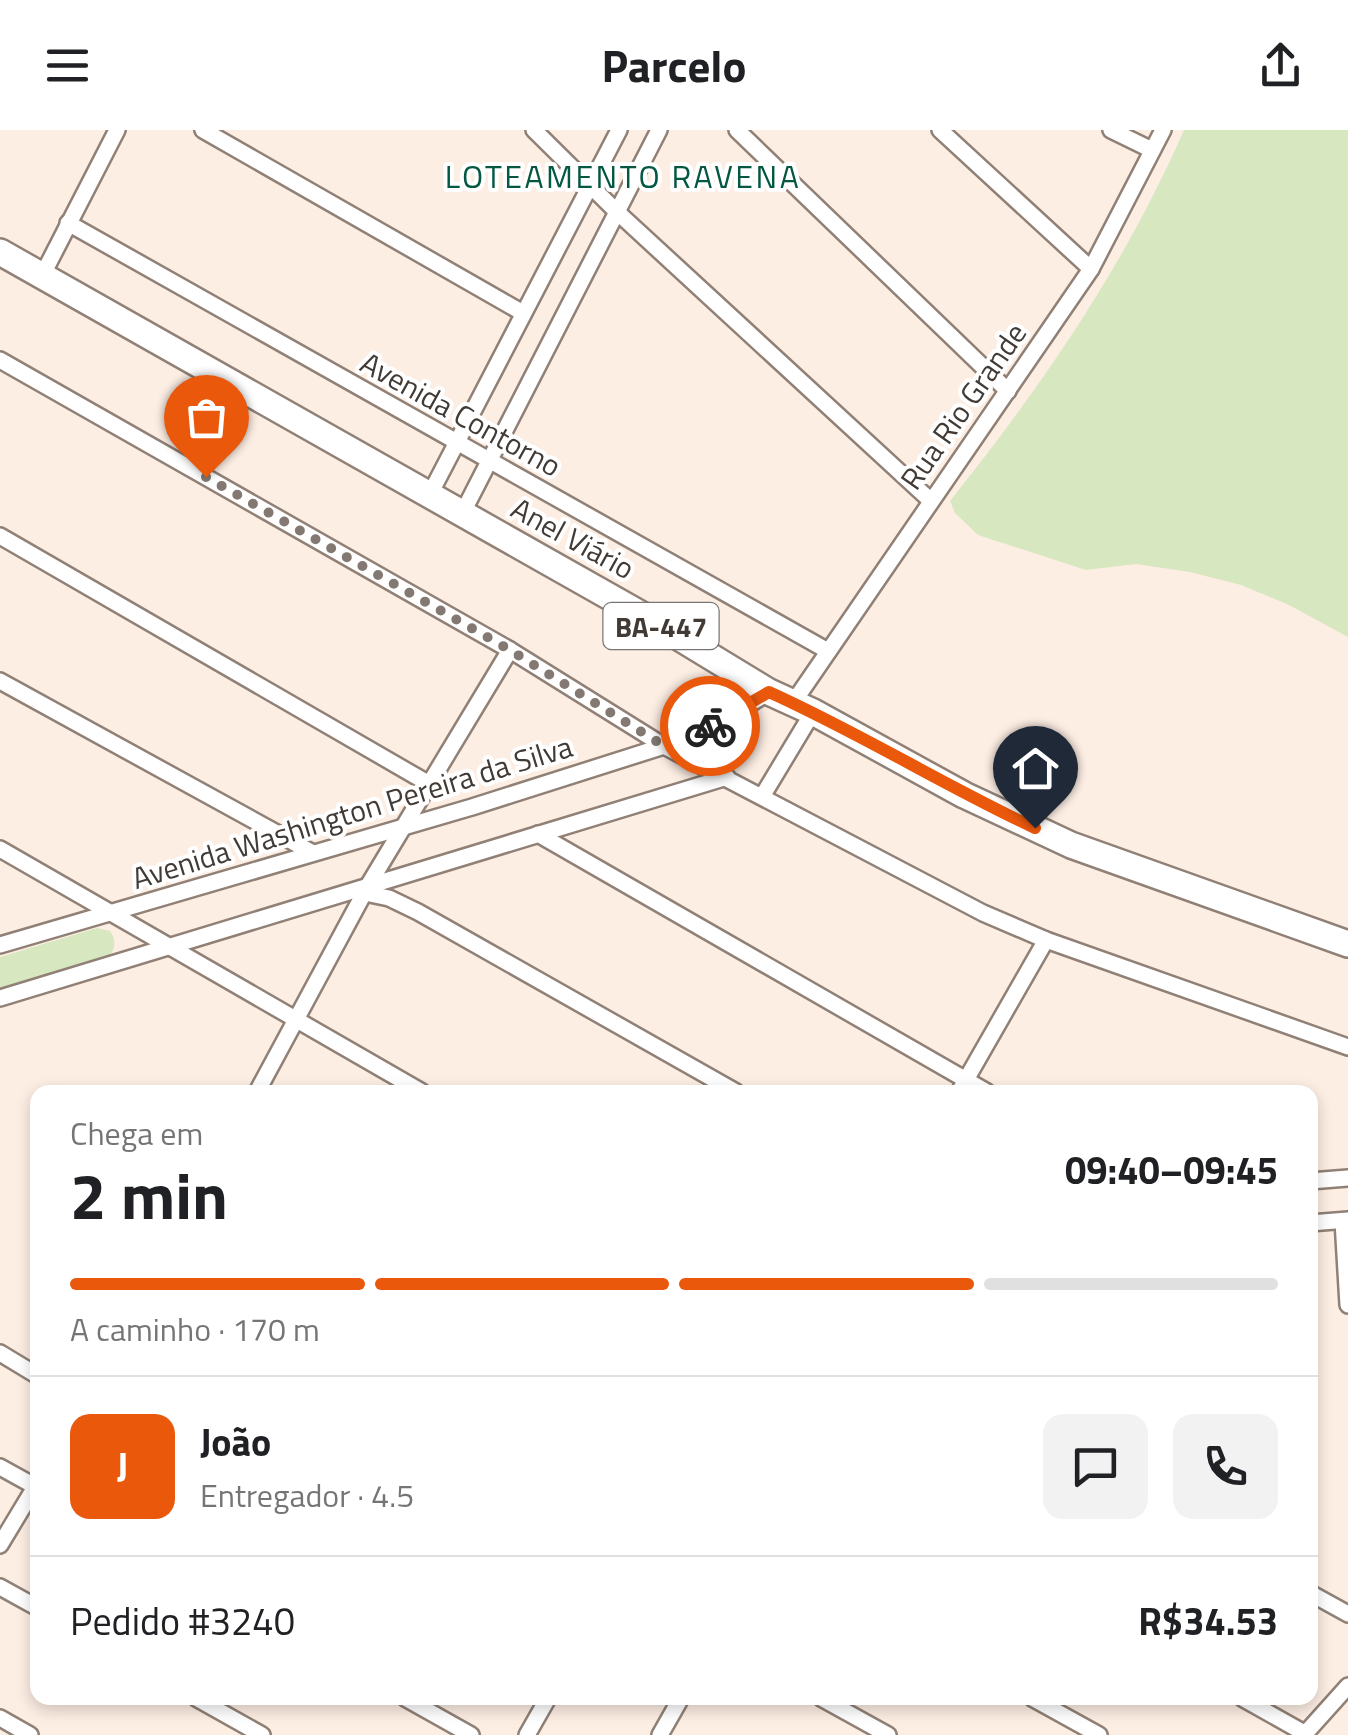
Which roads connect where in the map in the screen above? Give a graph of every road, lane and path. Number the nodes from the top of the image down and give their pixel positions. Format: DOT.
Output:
graph roads {
  1 [pos="118,130"];
  2 [pos="203,130"];
  3 [pos="534,130"];
  4 [pos="619,130"];
  5 [pos="658,130"];
  6 [pos="737,130"];
  7 [pos="940,130"];
  8 [pos="1111,130"];
  9 [pos="1163,130"];
  10 [pos="1152,150"];
  11 [pos="590,185"];
  12 [pos="615,210"];
  13 [pos="68,223"];
  14 [pos="0,252"];
  15 [pos="1091,269"];
  16 [pos="42,276"];
  17 [pos="523,313"];
  18 [pos="1,363"];
  19 [pos="1008,391"];
  20 [pos="455,444"];
  21 [pos="488,462"];
  22 [pos="429,496"];
  23 [pos="931,500"];
  24 [pos="462,514"];
  25 [pos="0,536"];
  26 [pos="510,650"];
  27 [pos="828,652"];
  28 [pos="0,681"];
  29 [pos="792,702"];
  30 [pos="664,746"];
  31 [pos="728,777"];
  32 [pos="431,784"];
  33 [pos="763,795"];
  34 [pos="404,824"];
  35 [pos="538,834"];
  36 [pos="0,849"];
  37 [pos="313,853"];
  38 [pos="367,889"];
  39 [pos="111,913"];
  40 [pos="1046,940"];
  41 [pos="1348,944"];
  42 [pos="0,945"];
  43 [pos="169,948"];
  44 [pos="0,998"];
  45 [pos="297,1022"];
  46 [pos="1346,1047"];
  47 [pos="261,1085"];
  48 [pos="410,1085"];
  49 [pos="724,1085"];
  50 [pos="960,1085"];
  51 [pos="964,1085"];
  52 [pos="1348,1178"];
  53 [pos="1318,1180"];
  54 [pos="1345,1220"];
  55 [pos="1318,1222"];
  56 [pos="1348,1305"];
  57 [pos="0,1354"];
  58 [pos="30,1371"];
  59 [pos="0,1467"];
  60 [pos="30,1482"];
  61 [pos="30,1497"];
  62 [pos="0,1546"];
  63 [pos="0,1587"];
  64 [pos="1318,1597"];
  65 [pos="30,1604"];
  66 [pos="1348,1614"];
  67 [pos="1348,1686"];
  68 [pos="208,1705"];
  69 [pos="417,1705"];
  70 [pos="544,1705"];
  71 [pos="677,1705"];
  72 [pos="834,1705"];
  73 [pos="1045,1705"];
  74 [pos="1254,1705"];
  75 [pos="0,1718"];
  76 [pos="663,1730"];
  77 [pos="1305,1734"];
  78 [pos="30,1735"];
  79 [pos="262,1735"];
  80 [pos="471,1735"];
  81 [pos="527,1735"];
  82 [pos="683,1735"];
  83 [pos="888,1735"];
  84 [pos="1100,1735"];
  1 -- 13 [label="street"];
  2 -- 17 [label="street"];
  3 -- 11 [label="street"];
  4 -- 11 [label="street"];
  5 -- 12 [label="street"];
  6 -- 19 [label="street"];
  7 -- 15 [label="street"];
  8 -- 10 [label="street"];
  9 -- 10 [label="street, Rua Rio Grande"];
  10 -- 15 [label="street, Rua Rio Grande"];
  11 -- 12 [label="street"];
  11 -- 17 [label="street"];
  12 -- 21 [label="street"];
  12 -- 23 [label="street"];
  13 -- 16 [label="street"];
  13 -- 20 [label="street, Avenida Contorno"];
  14 -- 16 [label="main road, Anel Viário / BA-447"];
  15 -- 19 [label="street, Rua Rio Grande"];
  16 -- 22 [label="main road, Anel Viário / BA-447"];
  17 -- 20 [label="street"];
  18 -- 26 [label="street"];
  19 -- 23 [label="street, Rua Rio Grande"];
  20 -- 21 [label="street, Avenida Contorno"];
  20 -- 22 [label="street"];
  21 -- 24 [label="street"];
  21 -- 27 [label="street, Avenida Contorno"];
  22 -- 24 [label="main road, Anel Viário / BA-447"];
  23 -- 27 [label="street, Rua Rio Grande"];
  24 -- 29 [label="main road, Anel Viário / BA-447"];
  25 -- 32 [label="street"];
  26 -- 30 [label="street"];
  26 -- 32 [label="street"];
  27 -- 29 [label="street, Rua Rio Grande"];
  28 -- 37 [label="street"];
  29 -- 30 [label="street, Avenida Washington Pereira da Silva"];
  29 -- 33 [label="street, Rua Rio Grande"];
  29 -- 41 [label="main road, Anel Viário / BA-447"];
  30 -- 31 [label="street"];
  30 -- 34 [label="street, Avenida Washington Pereira da Silva"];
  31 -- 33 [label="street"];
  31 -- 35 [label="street"];
  32 -- 34 [label="street"];
  33 -- 40 [label="street"];
  34 -- 37 [label="street, Avenida Washington Pereira da Silva"];
  34 -- 38 [label="street"];
  35 -- 38 [label="street"];
  35 -- 50 [label="street"];
  36 -- 39 [label="street"];
  37 -- 39 [label="street, Avenida Washington Pereira da Silva"];
  38 -- 43 [label="street"];
  38 -- 45 [label="street"];
  38 -- 49 [label="street"];
  39 -- 42 [label="street, Avenida Washington Pereira da Silva"];
  39 -- 43 [label="street"];
  40 -- 46 [label="street"];
  40 -- 51 [label="street"];
  43 -- 44 [label="street"];
  43 -- 45 [label="street"];
  45 -- 47 [label="street"];
  45 -- 48 [label="street"];
  52 -- 53 [label="street"];
  54 -- 55 [label="street"];
  54 -- 56 [label="street"];
  57 -- 58 [label="street"];
  59 -- 60 [label="street"];
  61 -- 62 [label="street"];
  63 -- 65 [label="street"];
  64 -- 66 [label="street"];
  67 -- 77 [label="street"];
  68 -- 79 [label="street"];
  69 -- 80 [label="street"];
  70 -- 81 [label="street"];
  71 -- 76 [label="street"];
  72 -- 83 [label="street"];
  73 -- 84 [label="street"];
  74 -- 77 [label="street"];
  75 -- 78 [label="street"];
  76 -- 82 [label="street"];
}
